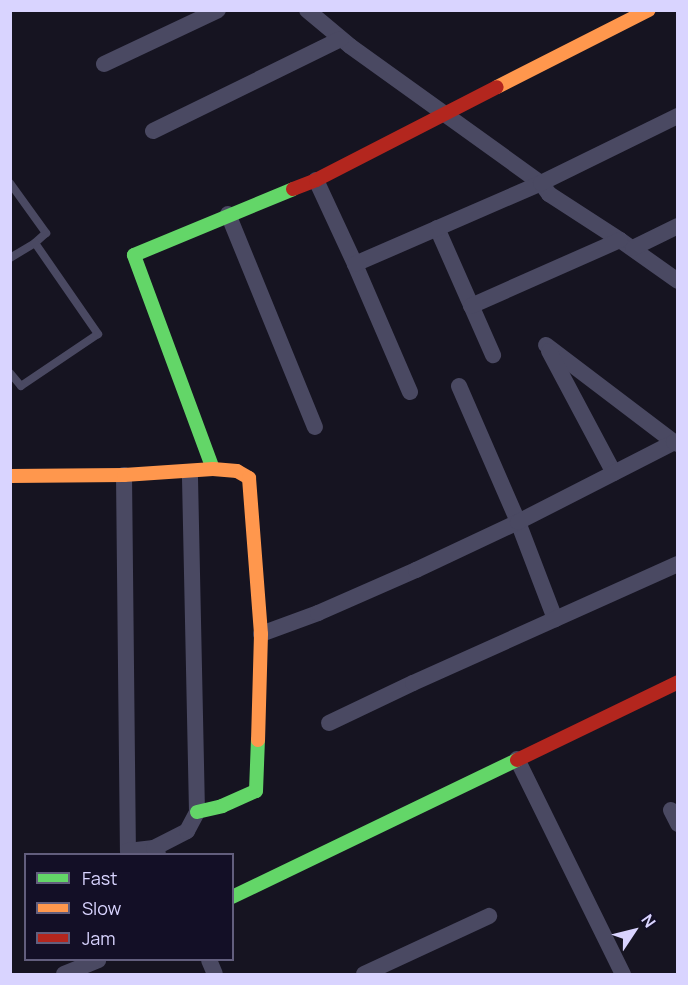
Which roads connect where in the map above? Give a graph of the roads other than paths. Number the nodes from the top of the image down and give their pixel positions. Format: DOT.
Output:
graph roads {
  1 [pos="218,10"];
  2 [pos="307,10"];
  3 [pos="649,10"];
  4 [pos="341,39"];
  5 [pos="104,64"];
  6 [pos="442,114"];
  7 [pos="678,116"];
  8 [pos="153,131"];
  9 [pos="316,180"];
  10 [pos="10,183"];
  11 [pos="541,183"];
  12 [pos="228,214"];
  13 [pos="678,226"];
  14 [pos="437,228"];
  15 [pos="35,243"];
  16 [pos="626,244"];
  17 [pos="10,258"];
  18 [pos="355,264"];
  19 [pos="678,281"];
  20 [pos="471,306"];
  21 [pos="493,355"];
  22 [pos="10,373"];
  23 [pos="459,386"];
  24 [pos="410,392"];
  25 [pos="315,427"];
  26 [pos="676,443"];
  27 [pos="213,469"];
  28 [pos="190,472"];
  29 [pos="614,473"];
  30 [pos="124,475"];
  31 [pos="10,476"];
  32 [pos="518,522"];
  33 [pos="678,564"];
  34 [pos="555,619"];
  35 [pos="261,634"];
  36 [pos="678,682"];
  37 [pos="329,723"];
  38 [pos="517,759"];
  39 [pos="197,812"];
  40 [pos="156,851"];
  41 [pos="234,896"];
  42 [pos="489,916"];
  43 [pos="96,961"];
  44 [pos="209,961"];
  45 [pos="619,973"];
  46 [pos="64,975"];
  47 [pos="215,975"];
  48 [pos="364,975"];
  1 -- 5 [label="street"];
  2 -- 4 [label="street"];
  3 -- 6 [label="street"];
  4 -- 6 [label="street"];
  4 -- 8 [label="street"];
  6 -- 9 [label="street"];
  6 -- 11 [label="street"];
  7 -- 11 [label="street"];
  9 -- 12 [label="street"];
  9 -- 18 [label="street"];
  10 -- 15 [label="lane"];
  11 -- 14 [label="street"];
  11 -- 16 [label="street"];
  12 -- 25 [label="street"];
  12 -- 27 [label="street"];
  13 -- 16 [label="street"];
  14 -- 18 [label="street"];
  14 -- 20 [label="street"];
  15 -- 17 [label="lane"];
  15 -- 22 [label="lane"];
  16 -- 19 [label="street"];
  16 -- 20 [label="street"];
  18 -- 24 [label="street"];
  20 -- 21 [label="street"];
  23 -- 32 [label="street"];
  26 -- 29 [label="street"];
  26 -- 29 [label="street"];
  27 -- 28 [label="street"];
  27 -- 35 [label="street"];
  28 -- 30 [label="street"];
  28 -- 39 [label="street"];
  29 -- 32 [label="street"];
  30 -- 31 [label="street"];
  30 -- 40 [label="street"];
  32 -- 34 [label="street"];
  32 -- 35 [label="street"];
  33 -- 34 [label="street"];
  34 -- 37 [label="street"];
  35 -- 39 [label="street"];
  36 -- 38 [label="street"];
  38 -- 41 [label="street"];
  38 -- 45 [label="street"];
  39 -- 40 [label="street"];
  42 -- 48 [label="street"];
  43 -- 46 [label="street"];
  44 -- 47 [label="street"];
}
